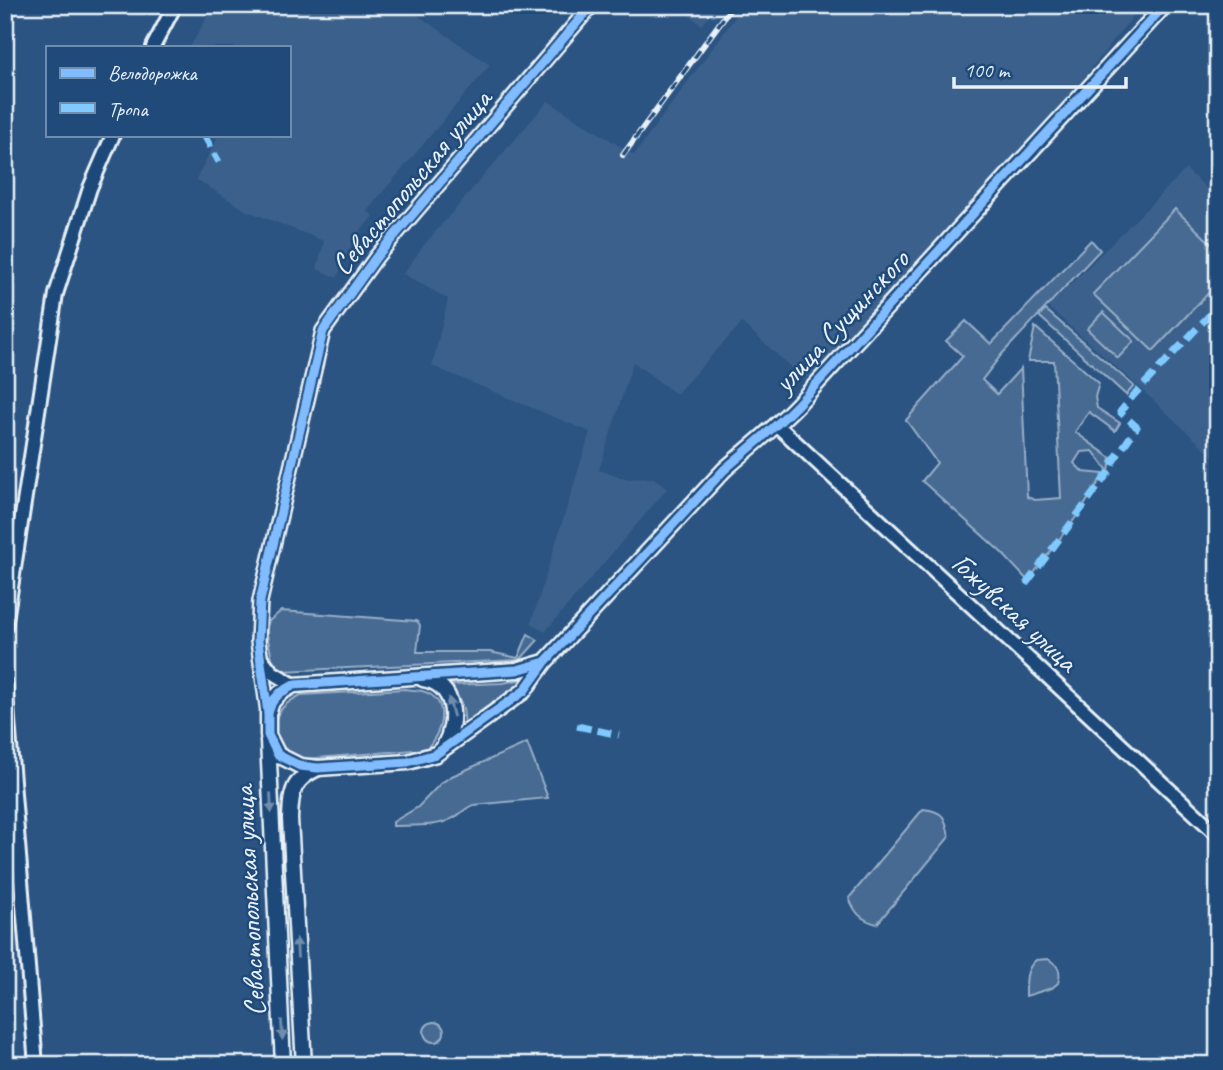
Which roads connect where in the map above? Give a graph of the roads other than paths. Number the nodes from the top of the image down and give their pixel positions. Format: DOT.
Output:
graph roads {
  1 [pos="175,5"];
  2 [pos="592,5"];
  3 [pos="1165,5"];
  4 [pos="154,46"];
  5 [pos="113,136"];
  6 [pos="778,426"];
  7 [pos="5,627"];
  8 [pos="260,656"];
  9 [pos="545,662"];
  10 [pos="413,678"];
  11 [pos="5,682"];
  12 [pos="294,685"];
  13 [pos="268,713"];
  14 [pos="268,735"];
  15 [pos="436,754"];
  16 [pos="318,768"];
  17 [pos="1218,835"];
  18 [pos="36,1065"];
  19 [pos="283,1065"];
  20 [pos="304,1065"];
  1 -- 4 [label="street"];
  2 -- 8 [label="street, Севастопольская улица"];
  3 -- 6 [label="street, улица Сущинского"];
  5 -- 7 [label="street"];
  6 -- 9 [label="street, улица Сущинского"];
  6 -- 17 [label="street, Гожувская улица"];
  8 -- 12 [label="street"];
  8 -- 13 [label="street, Севастопольская улица"];
  9 -- 10 [label="street"];
  9 -- 15 [label="street, улица Сущинского"];
  10 -- 12 [label="street"];
  15 -- 10 [label="street, one-way"];
  11 -- 18 [label="street"];
  12 -- 13 [label="street"];
  13 -- 14 [label="street, Севастопольская улица"];
  14 -- 16 [label="street"];
  14 -- 19 [label="street, Севастопольская улица, one-way"];
  15 -- 16 [label="street"];
  20 -- 16 [label="street, Севастопольская улица, one-way"];
}
